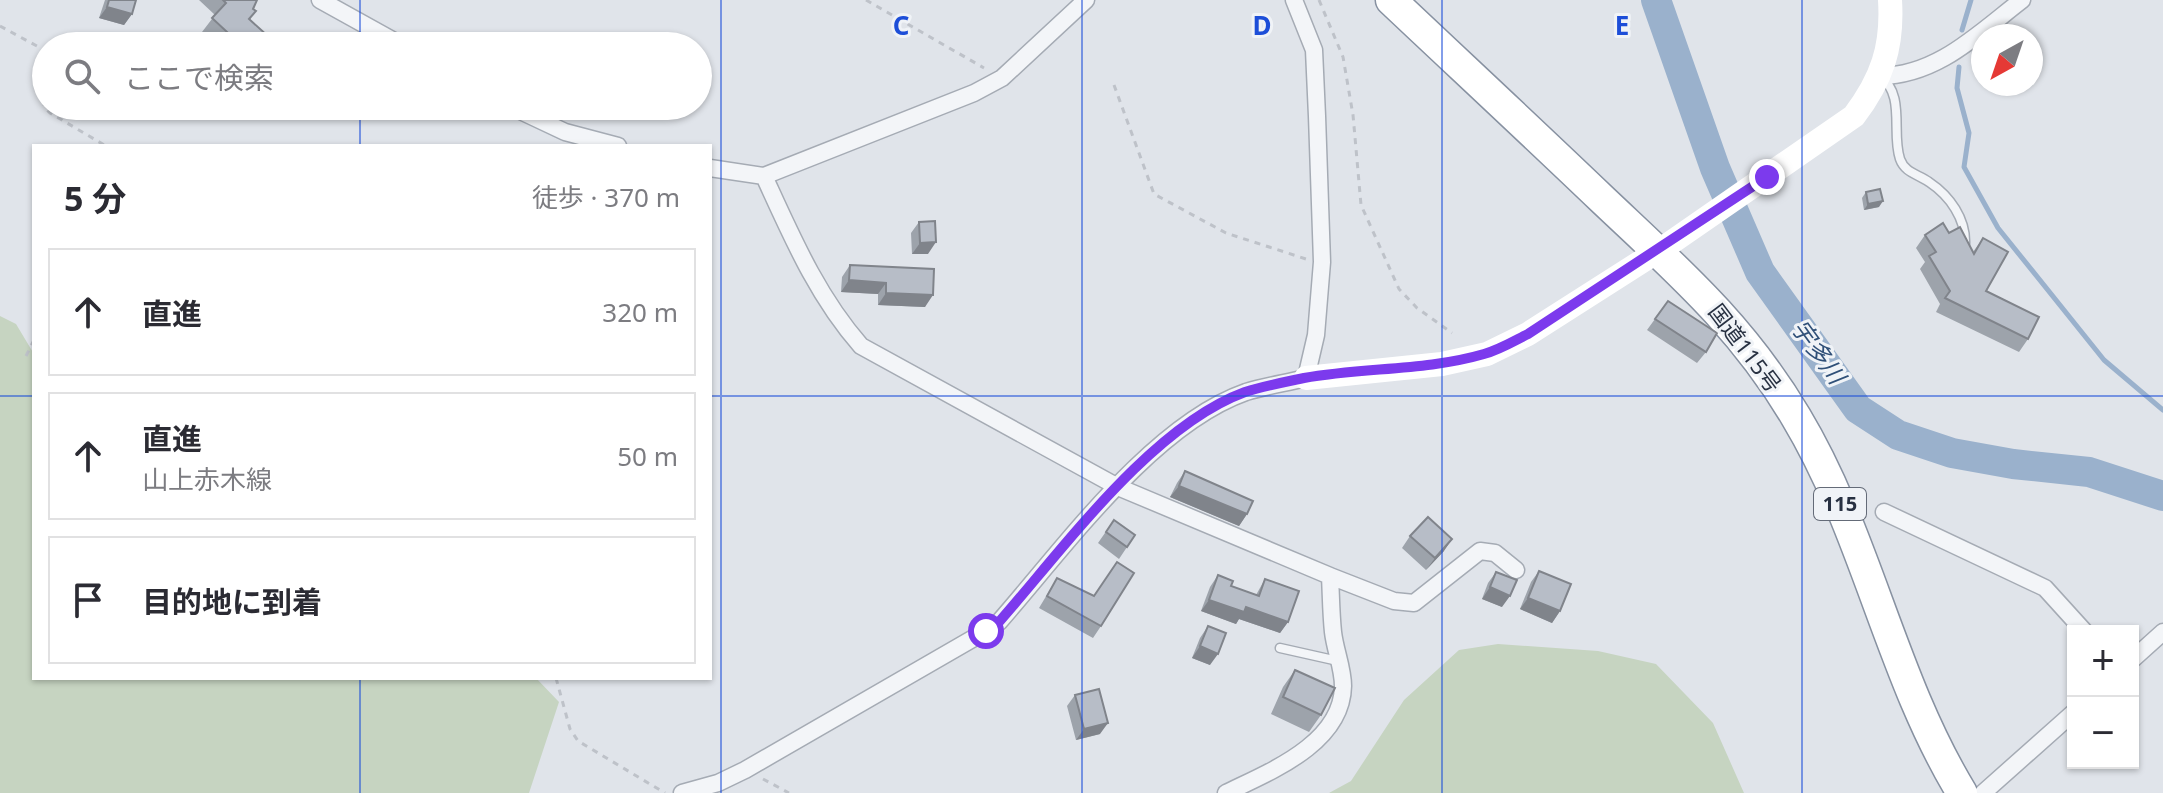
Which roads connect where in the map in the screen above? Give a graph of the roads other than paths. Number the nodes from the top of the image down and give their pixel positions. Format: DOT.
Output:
graph roads {
  1 [pos="320,0"];
  2 [pos="1086,0"];
  3 [pos="1294,0"];
  4 [pos="1391,0"];
  5 [pos="1890,0"];
  6 [pos="2022,0"];
  7 [pos="378,32"];
  8 [pos="1880,76"];
  9 [pos="540,120"];
  10 [pos="610,144"];
  11 [pos="712,168"];
  12 [pos="764,176"];
  13 [pos="1965,244"];
  14 [pos="1663,248"];
  15 [pos="1306,378"];
  16 [pos="1118,487"];
  17 [pos="1884,512"];
  18 [pos="1516,570"];
  19 [pos="1330,576"];
  20 [pos="2079,625"];
  21 [pos="2163,632"];
  22 [pos="1280,648"];
  23 [pos="2139,654"];
  24 [pos="1339,662"];
  25 [pos="2067,718"];
  26 [pos="682,793"];
  27 [pos="1226,793"];
  28 [pos="1962,793"];
  29 [pos="1983,793"];
  1 -- 7 [label="street"];
  2 -- 12 [label="street"];
  3 -- 15 [label="street"];
  4 -- 14 [label="highway, 国道115号 / 115"];
  5 -- 8 [label="street"];
  6 -- 8 [label="street"];
  8 -- 13 [label="lane"];
  8 -- 14 [label="street"];
  9 -- 10 [label="street"];
  11 -- 12 [label="street"];
  12 -- 16 [label="street"];
  14 -- 15 [label="street"];
  14 -- 28 [label="highway, 国道115号 / 115"];
  15 -- 16 [label="street"];
  16 -- 19 [label="street"];
  16 -- 26 [label="street"];
  17 -- 20 [label="street"];
  18 -- 19 [label="street"];
  19 -- 24 [label="street"];
  21 -- 23 [label="street"];
  22 -- 24 [label="lane"];
  24 -- 27 [label="street"];
  25 -- 29 [label="street"];
}
